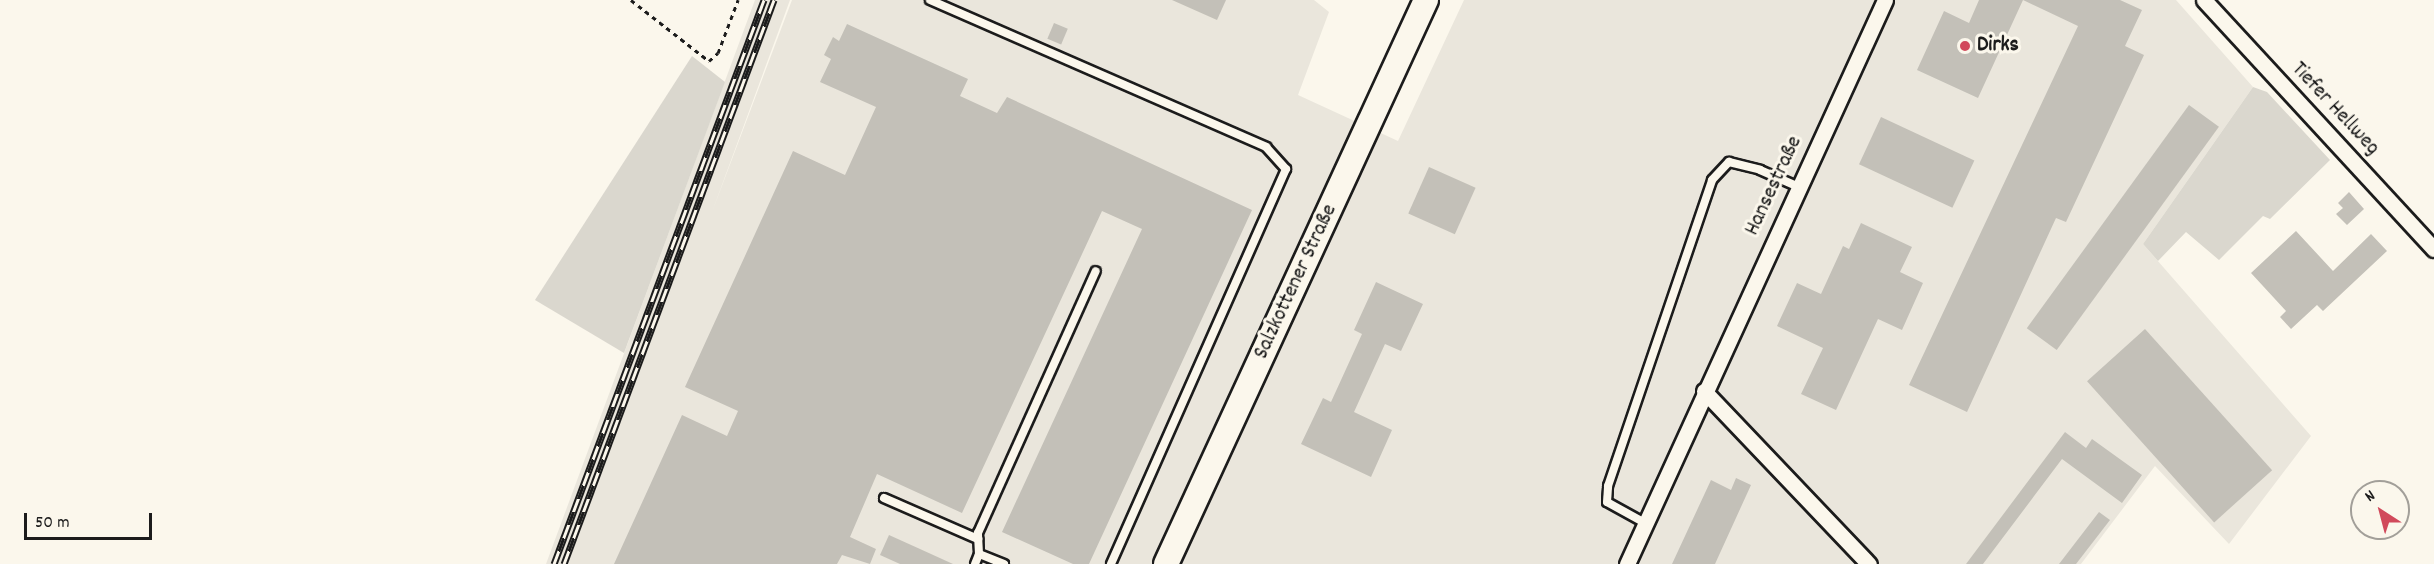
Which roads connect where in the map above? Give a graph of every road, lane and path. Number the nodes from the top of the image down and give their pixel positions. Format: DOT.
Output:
graph roads {
  1 [pos="632,0"];
  2 [pos="738,0"];
  3 [pos="930,0"];
  4 [pos="1426,0"];
  5 [pos="1885,0"];
  6 [pos="2204,0"];
  7 [pos="1799,187"];
  8 [pos="2434,249"];
  9 [pos="1096,271"];
  10 [pos="1704,391"];
  11 [pos="884,498"];
  12 [pos="1645,523"];
  13 [pos="978,539"];
  14 [pos="979,554"];
  15 [pos="975,564"];
  16 [pos="1004,564"];
  17 [pos="1111,564"];
  18 [pos="1166,564"];
  19 [pos="1627,564"];
  20 [pos="1869,564"];
  1 -- 2 [label="path"];
  3 -- 17 [label="lane"];
  4 -- 18 [label="main road, Salzkottener Straße"];
  5 -- 7 [label="street, Hansestraße"];
  6 -- 8 [label="street, Tiefer Hellweg"];
  7 -- 10 [label="street, Hansestraße"];
  7 -- 12 [label="lane"];
  9 -- 13 [label="lane"];
  10 -- 12 [label="street, Hansestraße"];
  10 -- 20 [label="street"];
  11 -- 13 [label="lane"];
  12 -- 19 [label="street, Hansestraße"];
  13 -- 14 [label="lane"];
  14 -- 15 [label="lane"];
  14 -- 16 [label="lane"];
}
